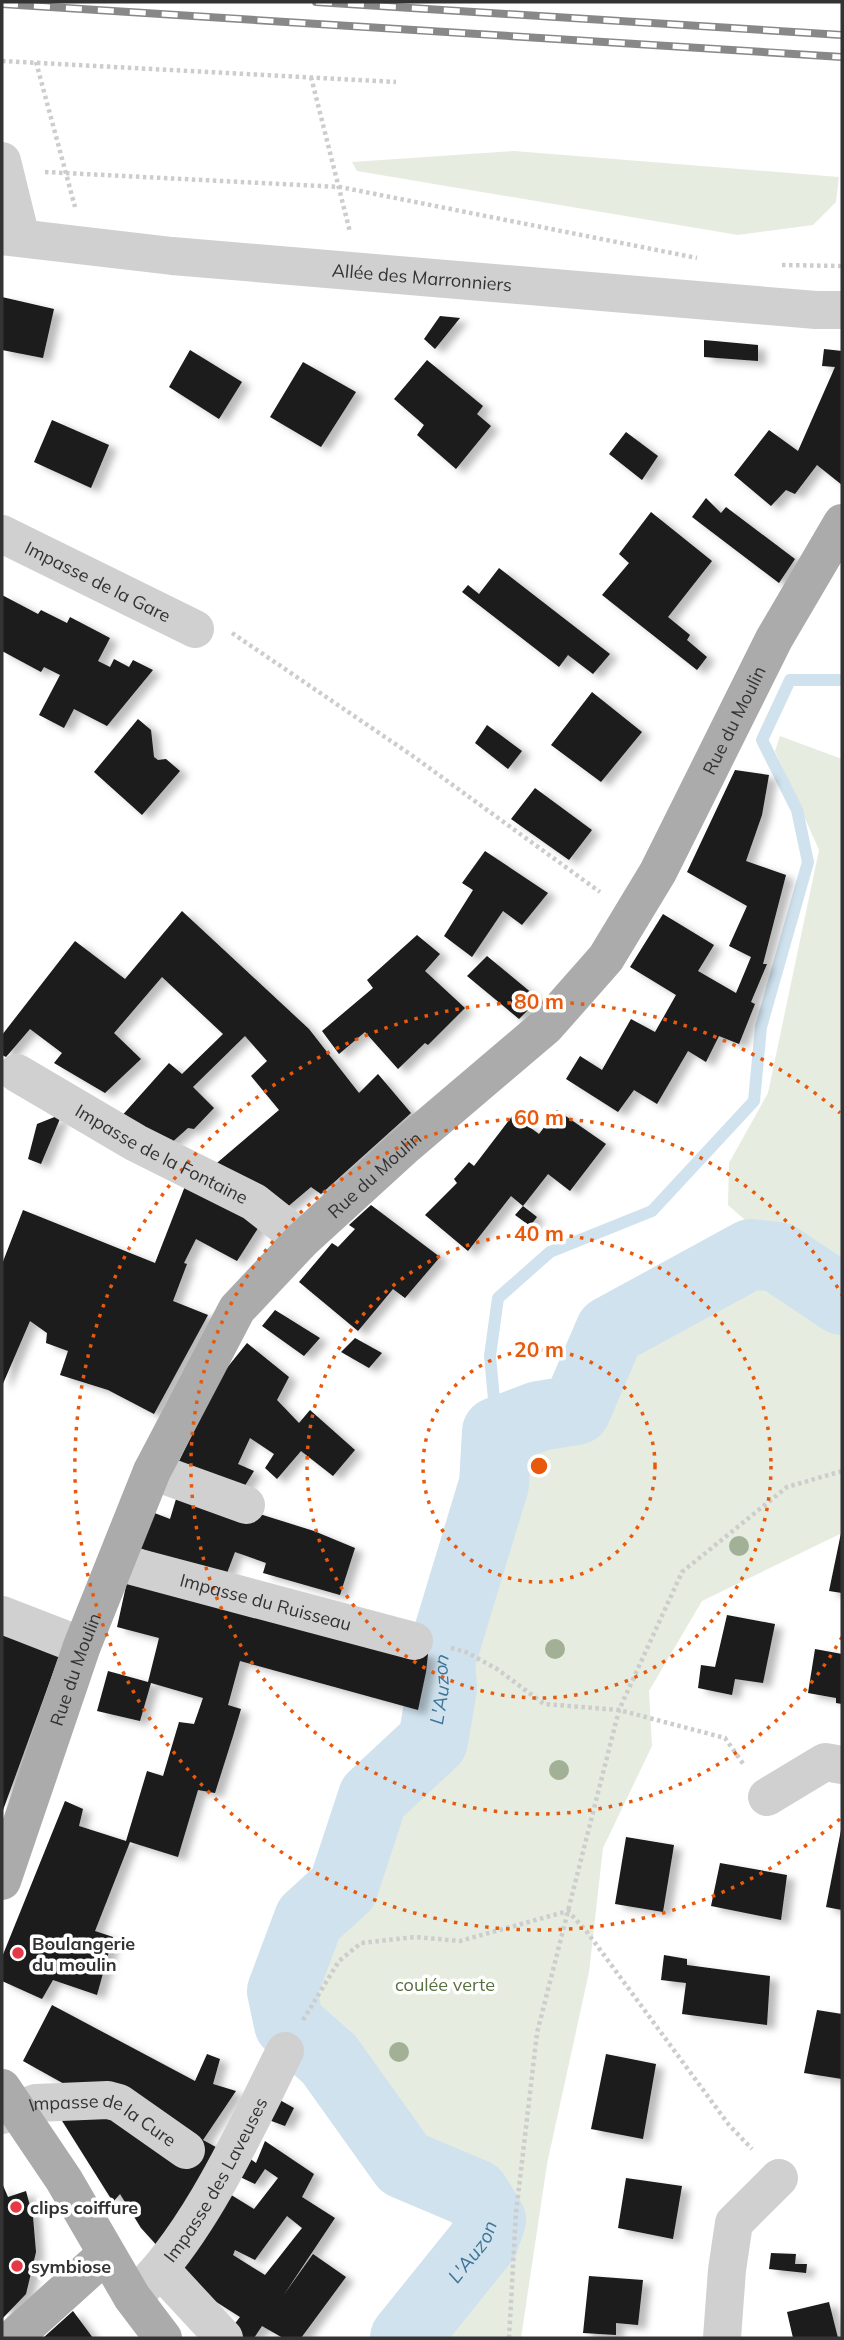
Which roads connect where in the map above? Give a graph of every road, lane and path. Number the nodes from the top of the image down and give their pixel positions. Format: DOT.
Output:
graph roads {
  1 [pos="2,61"];
  2 [pos="36,62"];
  3 [pos="311,77"];
  4 [pos="396,82"];
  5 [pos="4,168"];
  6 [pos="66,172"];
  7 [pos="340,187"];
  8 [pos="11,237"];
  9 [pos="701,259"];
  10 [pos="779,265"];
  11 [pos="842,266"];
  12 [pos="842,310"];
  13 [pos="842,523"];
  14 [pos="2,534"];
  15 [pos="195,629"];
  16 [pos="632,915"];
  17 [pos="17,1073"];
  18 [pos="302,1240"];
  19 [pos="152,1471"];
  20 [pos="842,1471"];
  21 [pos="246,1506"];
  22 [pos="117,1562"];
  23 [pos="2,1615"];
  24 [pos="414,1641"];
  25 [pos="82,1646"];
  26 [pos="466,1652"];
  27 [pos="620,1710"];
  28 [pos="842,1765"];
  29 [pos="767,1797"];
  30 [pos="2,1881"];
  31 [pos="568,1911"];
  32 [pos="321,1985"];
  33 [pos="285,2051"];
  34 [pos="7,2104"];
  35 [pos="186,2150"];
  36 [pos="779,2178"];
  37 [pos="105,2255"];
  38 [pos="161,2270"];
  39 [pos="132,2297"];
  40 [pos="13,2338"];
  41 [pos="163,2338"];
  42 [pos="224,2338"];
  43 [pos="509,2338"];
  44 [pos="722,2338"];
  1 -- 2 [label="path"];
  2 -- 3 [label="path"];
  2 -- 6 [label="path"];
  3 -- 4 [label="path"];
  3 -- 7 [label="path"];
  5 -- 6 [label="path"];
  5 -- 8 [label="street"];
  6 -- 7 [label="path"];
  7 -- 9 [label="path"];
  8 -- 12 [label="street, Allée des Marronniers"];
  10 -- 11 [label="path"];
  13 -- 16 [label="main road, Rue du Moulin"];
  14 -- 15 [label="street, Impasse de la Gare"];
  15 -- 16 [label="path"];
  16 -- 18 [label="main road, Rue du Moulin"];
  17 -- 18 [label="street, Impasse de la Fontaine"];
  18 -- 19 [label="main road, Rue du Moulin"];
  19 -- 21 [label="street"];
  19 -- 22 [label="main road, Rue du Moulin"];
  20 -- 27 [label="path"];
  22 -- 24 [label="street, Impasse du Ruisseau"];
  22 -- 25 [label="main road, Rue du Moulin"];
  23 -- 25 [label="street"];
  25 -- 30 [label="main road, Rue du Moulin"];
  26 -- 27 [label="path"];
  27 -- 29 [label="path"];
  27 -- 31 [label="path"];
  28 -- 29 [label="street"];
  31 -- 32 [label="path"];
  31 -- 36 [label="path"];
  31 -- 43 [label="path"];
  33 -- 38 [label="street, Impasse des Laveuses"];
  34 -- 35 [label="street, Impasse de la Cure"];
  34 -- 37 [label="main road"];
  36 -- 44 [label="street"];
  37 -- 39 [label="main road"];
  37 -- 40 [label="main road"];
  38 -- 39 [label="street, Impasse des Laveuses"];
  38 -- 42 [label="street"];
  39 -- 41 [label="main road"];
}
